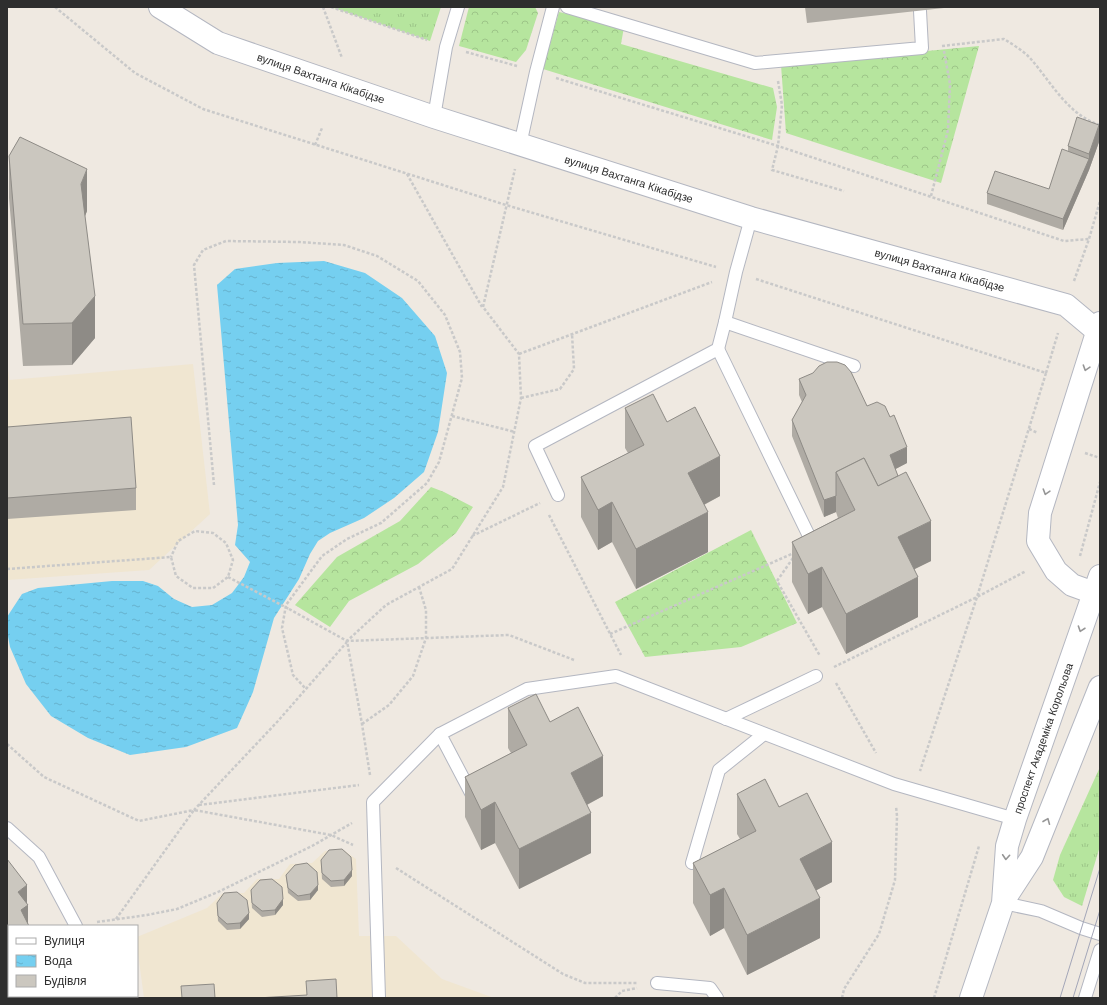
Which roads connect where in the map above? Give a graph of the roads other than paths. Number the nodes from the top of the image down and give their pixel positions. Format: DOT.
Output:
graph roads {
  1 [pos="160,7"];
  2 [pos="458,7"];
  3 [pos="553,7"];
  4 [pos="567,7"];
  5 [pos="920,11"];
  6 [pos="434,117"];
  7 [pos="520,145"];
  8 [pos="751,218"];
  9 [pos="725,322"];
  10 [pos="1099,330"];
  11 [pos="718,348"];
  12 [pos="854,366"];
  13 [pos="558,495"];
  14 [pos="809,536"];
  15 [pos="1097,584"];
  16 [pos="816,676"];
  17 [pos="1100,687"];
  18 [pos="726,719"];
  19 [pos="440,734"];
  20 [pos="764,734"];
  21 [pos="471,793"];
  22 [pos="1015,819"];
  23 [pos="7,828"];
  24 [pos="692,863"];
  25 [pos="1003,903"];
  26 [pos="74,925"];
  27 [pos="1100,934"];
  28 [pos="1100,950"];
  29 [pos="657,983"];
  30 [pos="379,998"];
  31 [pos="717,998"];
  32 [pos="972,998"];
  33 [pos="1086,998"];
  1 -- 6 [label="street, вулиця Вахтанга Кікабідзе"];
  2 -- 6 [label="lane"];
  3 -- 7 [label="lane"];
  4 -- 5 [label="lane"];
  6 -- 7 [label="street, вулиця Вахтанга Кікабідзе"];
  7 -- 8 [label="street, вулиця Вахтанга Кікабідзе"];
  8 -- 9 [label="lane"];
  8 -- 10 [label="street, вулиця Вахтанга Кікабідзе"];
  9 -- 11 [label="lane"];
  9 -- 12 [label="lane"];
  10 -- 15 [label="street, one-way"];
  11 -- 13 [label="lane"];
  11 -- 14 [label="lane"];
  15 -- 22 [label="street, проспект Академіка Корольова, one-way"];
  16 -- 18 [label="lane"];
  25 -- 17 [label="street, проспект Академіка Корольова, one-way"];
  18 -- 19 [label="lane"];
  18 -- 20 [label="lane"];
  19 -- 21 [label="lane"];
  19 -- 30 [label="lane"];
  20 -- 22 [label="lane"];
  20 -- 24 [label="lane"];
  22 -- 25 [label="street, проспект Академіка Корольова, one-way"];
  23 -- 26 [label="lane"];
  25 -- 27 [label="lane"];
  25 -- 32 [label="street, проспект Академіка Корольова"];
  28 -- 33 [label="lane"];
  29 -- 31 [label="lane"];
}
